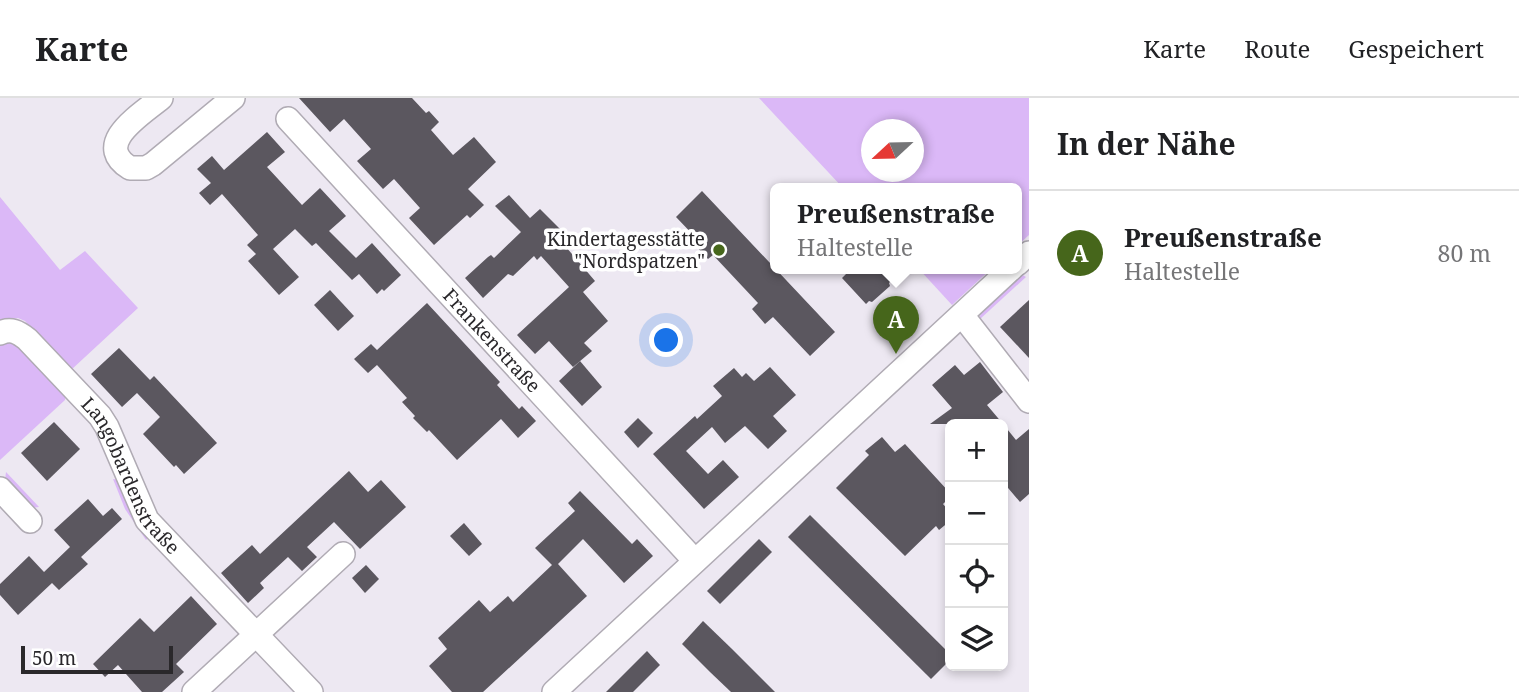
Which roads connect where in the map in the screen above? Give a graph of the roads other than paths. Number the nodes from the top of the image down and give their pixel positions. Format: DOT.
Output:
graph roads {
  1 [pos="162,98"];
  2 [pos="233,98"];
  3 [pos="288,119"];
  4 [pos="1006,274"];
  5 [pos="962,315"];
  6 [pos="0,333"];
  7 [pos="1029,401"];
  8 [pos="0,489"];
  9 [pos="30,521"];
  10 [pos="343,554"];
  11 [pos="695,561"];
  12 [pos="256,635"];
  13 [pos="194,692"];
  14 [pos="311,692"];
  15 [pos="554,692"];
  1 -- 2 [label="street"];
  3 -- 11 [label="street, Frankenstraße"];
  4 -- 5 [label="street"];
  5 -- 7 [label="street"];
  5 -- 11 [label="street"];
  6 -- 12 [label="street, Langobardenstraße"];
  8 -- 9 [label="street"];
  10 -- 12 [label="street"];
  11 -- 15 [label="street"];
  12 -- 13 [label="street"];
  12 -- 14 [label="street, Langobardenstraße"];
}
